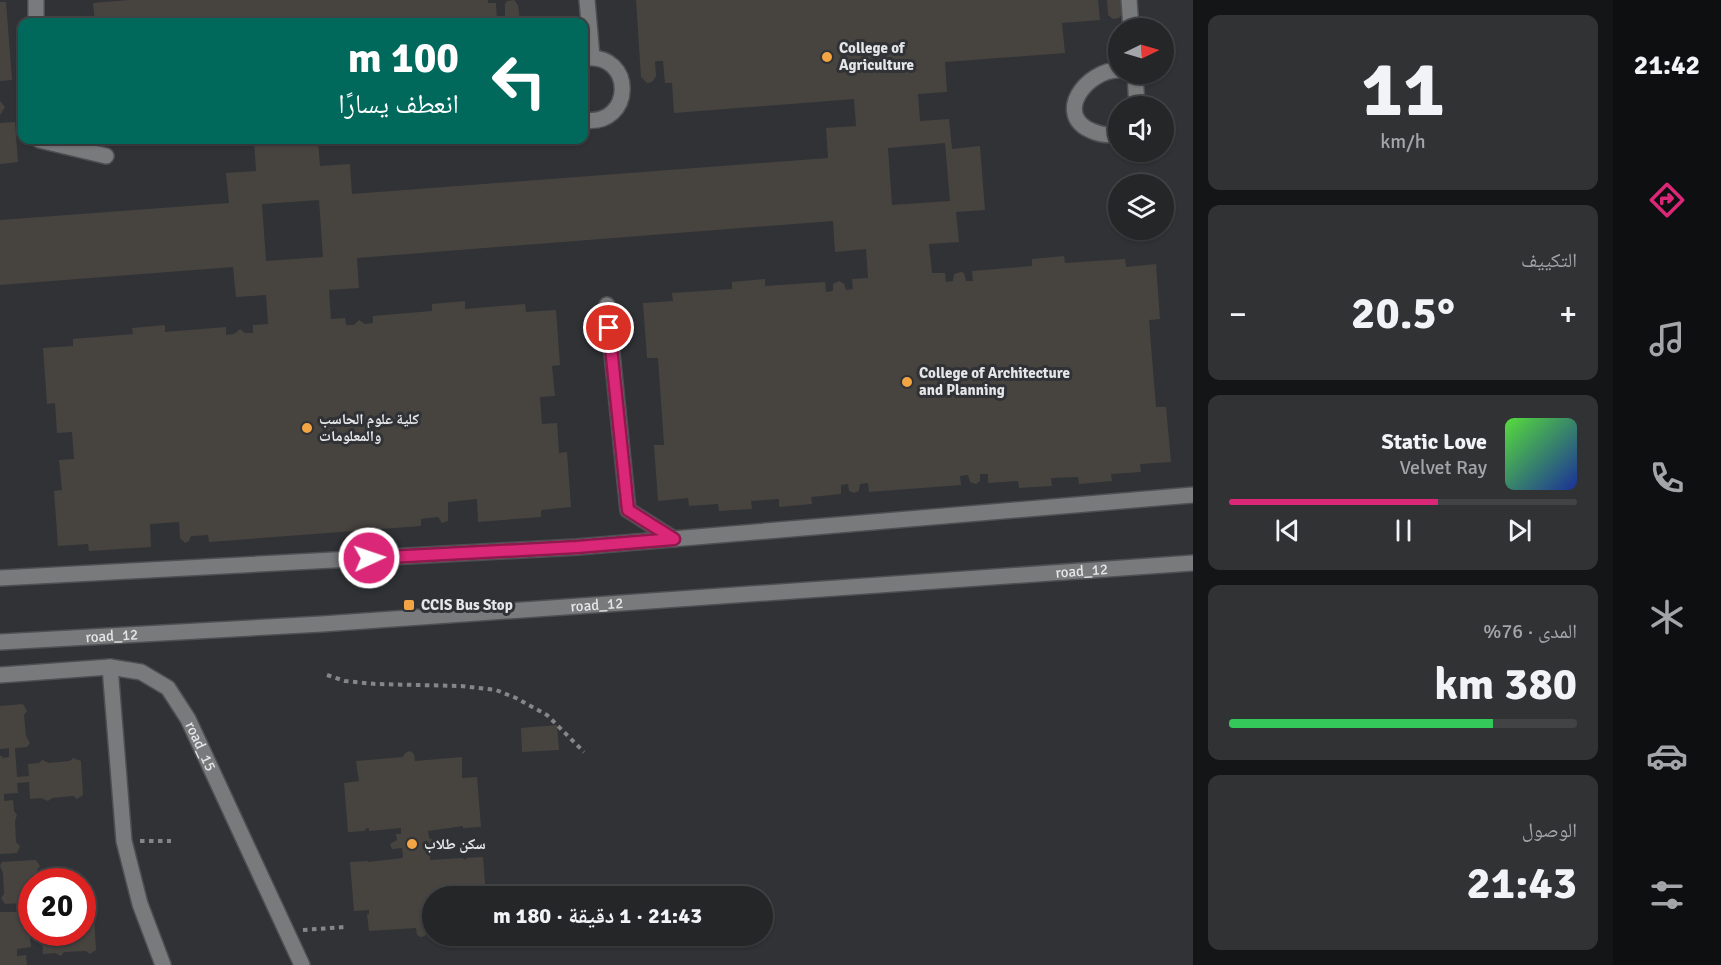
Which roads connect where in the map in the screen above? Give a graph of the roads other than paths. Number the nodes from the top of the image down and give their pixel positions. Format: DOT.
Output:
graph roads {
  1 [pos="36,0"];
  2 [pos="587,0"];
  3 [pos="1129,0"];
  4 [pos="36,18"];
  5 [pos="587,18"];
  6 [pos="1130,18"];
  7 [pos="588,58"];
  8 [pos="1108,72"];
  9 [pos="588,120"];
  10 [pos="1108,134"];
  11 [pos="56,144"];
  12 [pos="106,156"];
  13 [pos="607,305"];
  14 [pos="1193,495"];
  15 [pos="674,539"];
  16 [pos="1193,563"];
  17 [pos="0,578"];
  18 [pos="0,642"];
  19 [pos="110,667"];
  20 [pos="0,675"];
  21 [pos="163,965"];
  22 [pos="302,965"];
  1 -- 4 [label="street"];
  2 -- 5 [label="street"];
  3 -- 6 [label="street"];
  7 -- 9 [label="street"];
  8 -- 10 [label="street"];
  11 -- 12 [label="street"];
  13 -- 15 [label="street"];
  14 -- 15 [label="street"];
  15 -- 17 [label="street"];
  16 -- 18 [label="street, road_12"];
  19 -- 20 [label="street, road_15"];
  19 -- 21 [label="street"];
  19 -- 22 [label="street, road_15"];
}
